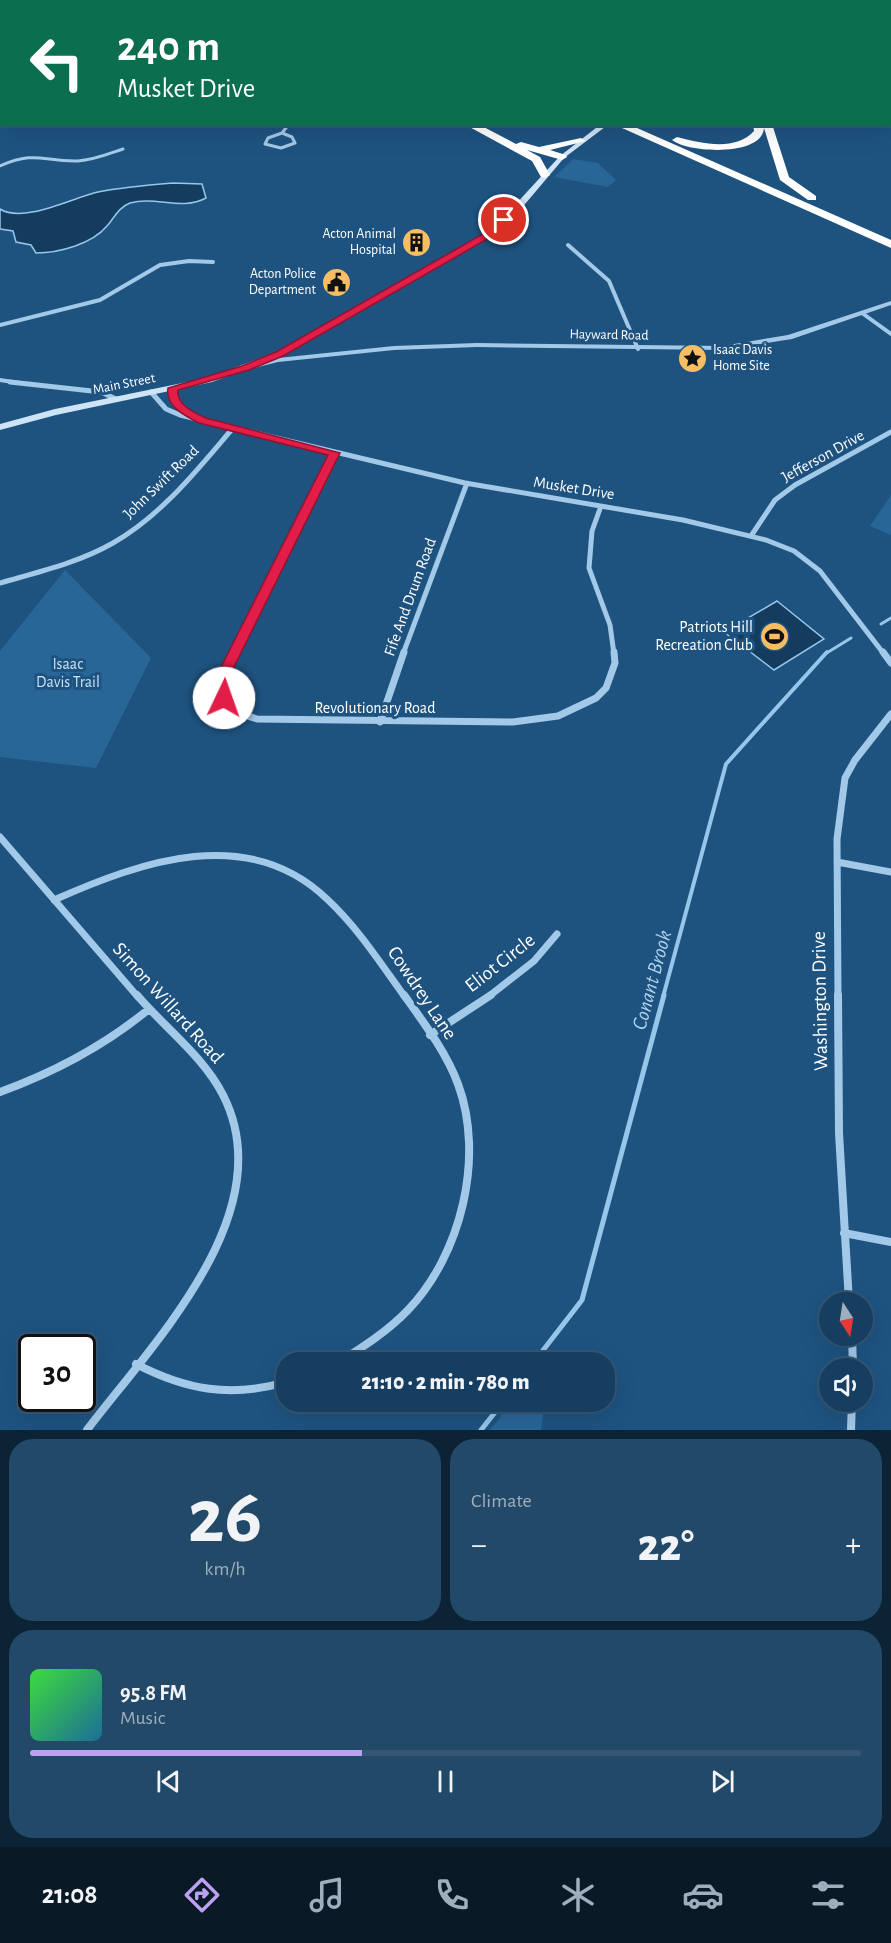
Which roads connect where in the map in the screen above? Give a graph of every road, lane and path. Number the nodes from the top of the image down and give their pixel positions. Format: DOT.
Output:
graph roads {
  1 [pos="287,126"];
  2 [pos="472,126"];
  3 [pos="482,126"];
  4 [pos="623,126"];
  5 [pos="639,126"];
  6 [pos="758,126"];
  7 [pos="768,126"];
  8 [pos="603,127"];
  9 [pos="650,131"];
  10 [pos="282,133"];
  11 [pos="581,141"];
  12 [pos="510,146"];
  13 [pos="528,146"];
  14 [pos="123,149"];
  15 [pos="562,156"];
  16 [pos="0,166"];
  17 [pos="545,175"];
  18 [pos="826,207"];
  19 [pos="891,236"];
  20 [pos="891,244"];
  21 [pos="568,245"];
  22 [pos="213,262"];
  23 [pos="891,303"];
  24 [pos="862,313"];
  25 [pos="0,325"];
  26 [pos="891,334"];
  27 [pos="289,349"];
  28 [pos="638,349"];
  29 [pos="280,354"];
  30 [pos="320,356"];
  31 [pos="293,359"];
  32 [pos="245,368"];
  33 [pos="0,380"];
  34 [pos="173,388"];
  35 [pos="151,393"];
  36 [pos="116,399"];
  37 [pos="203,421"];
  38 [pos="0,427"];
  39 [pos="233,428"];
  40 [pos="891,432"];
  41 [pos="334,453"];
  42 [pos="467,483"];
  43 [pos="601,506"];
  44 [pos="751,536"];
  45 [pos="0,584"];
  46 [pos="891,663"];
  47 [pos="891,714"];
  48 [pos="380,722"];
  49 [pos="0,837"];
  50 [pos="837,862"];
  51 [pos="891,872"];
  52 [pos="54,900"];
  53 [pos="557,934"];
  54 [pos="149,1009"];
  55 [pos="430,1035"];
  56 [pos="0,1092"];
  57 [pos="844,1233"];
  58 [pos="891,1242"];
  59 [pos="848,1292"];
  60 [pos="355,1352"];
  61 [pos="136,1364"];
  62 [pos="276,1384"];
  63 [pos="852,1412"];
  64 [pos="87,1430"];
  65 [pos="851,1430"];
  1 -- 10 [label="street"];
  2 -- 12 [label="highway"];
  3 -- 13 [label="highway"];
  4 -- 20 [label="highway"];
  5 -- 9 [label="highway"];
  6 -- 9 [label="highway"];
  7 -- 18 [label="highway"];
  8 -- 11 [label="main road, Main Street"];
  9 -- 18 [label="highway"];
  10 -- 10 [label="street"];
  11 -- 13 [label="highway"];
  11 -- 15 [label="main road, Main Street"];
  12 -- 15 [label="highway"];
  12 -- 17 [label="highway"];
  13 -- 15 [label="highway"];
  14 -- 16 [label="street"];
  15 -- 17 [label="main road, Main Street"];
  17 -- 27 [label="main road, Main Street"];
  18 -- 19 [label="highway"];
  21 -- 28 [label="street"];
  22 -- 25 [label="street"];
  23 -- 24 [label="street, Hayward Road"];
  24 -- 26 [label="street"];
  24 -- 28 [label="street, Hayward Road"];
  27 -- 29 [label="main road, Main Street"];
  27 -- 30 [label="street, Hayward Road"];
  28 -- 30 [label="street, Hayward Road"];
  29 -- 31 [label="street, Hayward Road"];
  29 -- 32 [label="main road, Main Street"];
  30 -- 31 [label="street, Hayward Road"];
  31 -- 32 [label="street, Hayward Road"];
  32 -- 34 [label="main road, Main Street"];
  33 -- 36 [label="street"];
  34 -- 35 [label="main road, Main Street"];
  34 -- 37 [label="street, Musket Drive"];
  35 -- 36 [label="main road, Main Street"];
  35 -- 37 [label="street, Musket Drive"];
  36 -- 38 [label="main road, Main Street"];
  37 -- 39 [label="street, Musket Drive"];
  39 -- 41 [label="street, Musket Drive"];
  39 -- 45 [label="street, John Swift Road"];
  40 -- 44 [label="street, Jefferson Drive"];
  41 -- 42 [label="street, Musket Drive"];
  41 -- 48 [label="street, Revolutionary Road"];
  42 -- 43 [label="street, Musket Drive"];
  42 -- 48 [label="street, Fife And Drum Road"];
  43 -- 44 [label="street, Musket Drive"];
  43 -- 48 [label="street, Revolutionary Road"];
  44 -- 46 [label="street, Musket Drive"];
  47 -- 50 [label="street, Washington Drive"];
  49 -- 52 [label="street, Simon Willard Road"];
  50 -- 51 [label="street"];
  50 -- 57 [label="street, Washington Drive"];
  52 -- 54 [label="street, Simon Willard Road"];
  52 -- 55 [label="street, Cowdrey Lane"];
  53 -- 55 [label="street, Eliot Circle"];
  54 -- 56 [label="street"];
  54 -- 61 [label="street, Simon Willard Road"];
  55 -- 60 [label="street, Cowdrey Lane"];
  57 -- 58 [label="street"];
  57 -- 59 [label="street, Washington Drive"];
  61 -- 62 [label="street"];
  61 -- 64 [label="street, Simon Willard Road"];
  63 -- 65 [label="street"];
}
